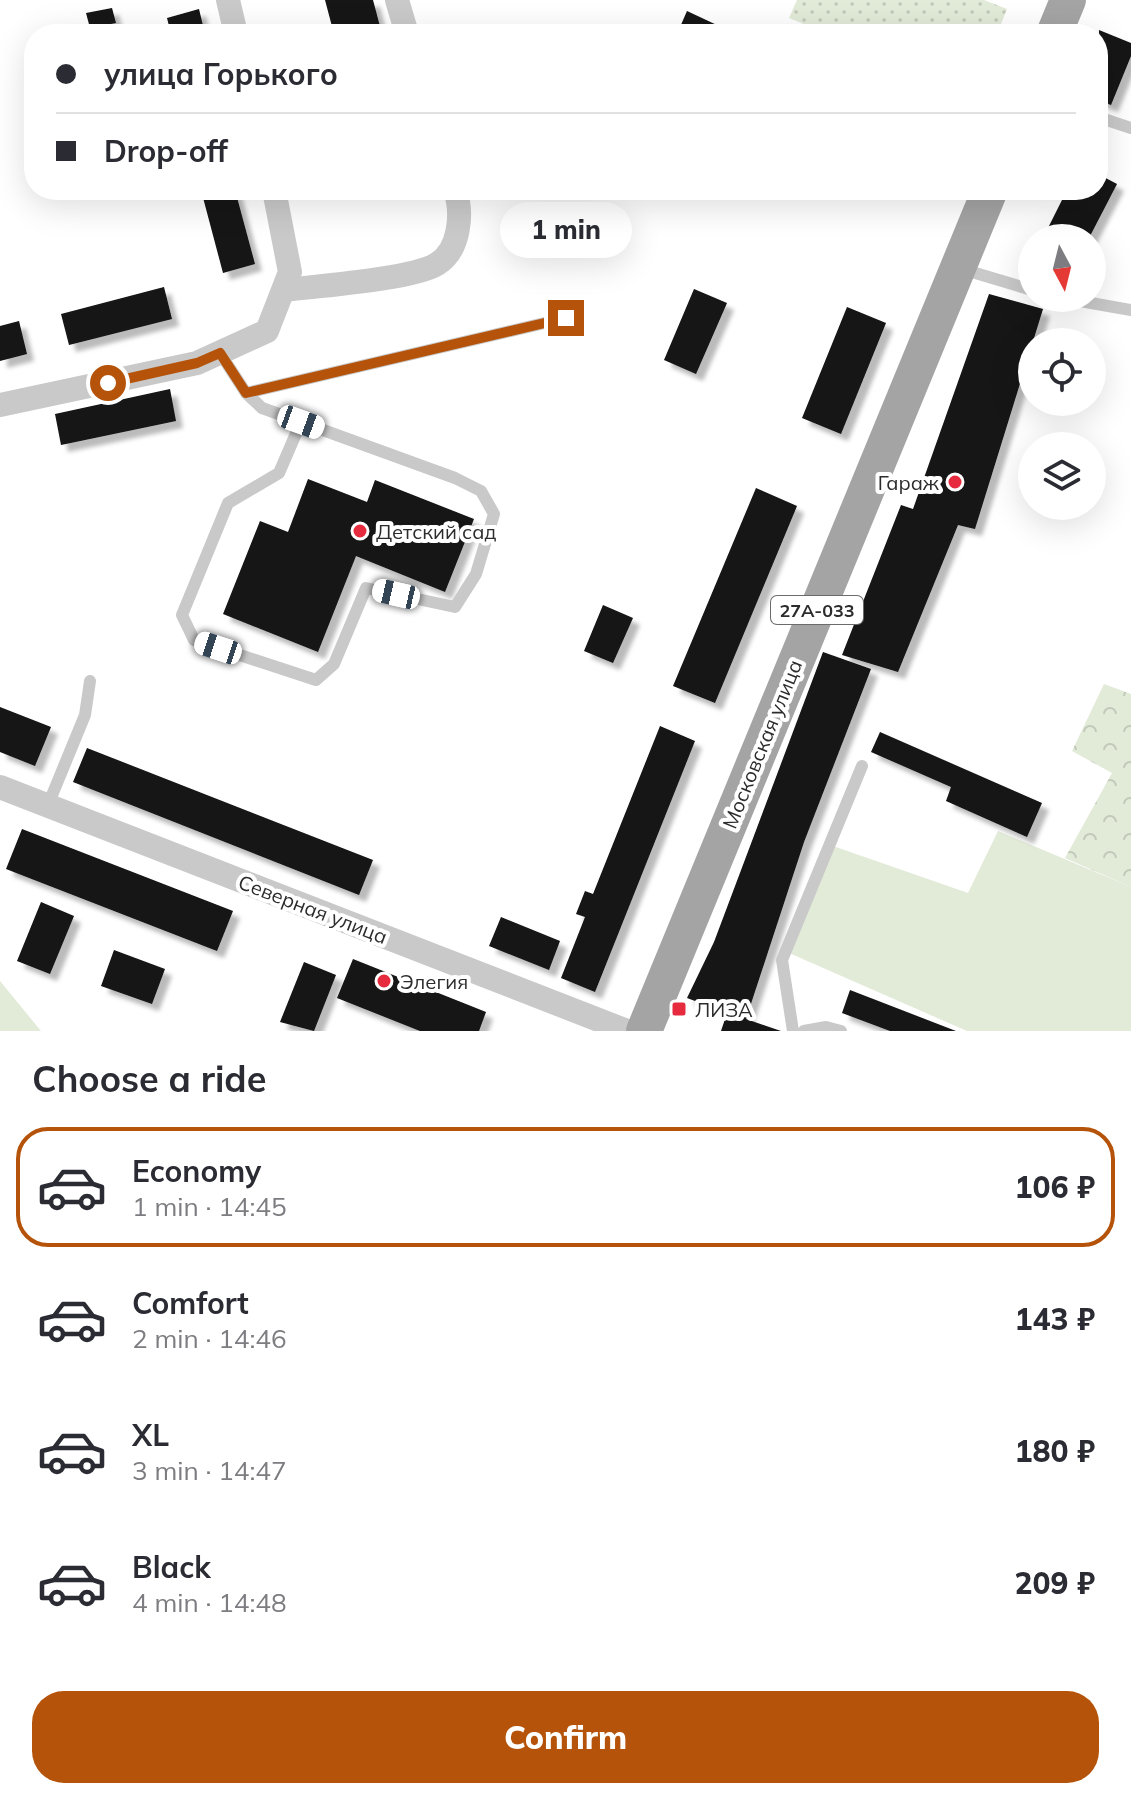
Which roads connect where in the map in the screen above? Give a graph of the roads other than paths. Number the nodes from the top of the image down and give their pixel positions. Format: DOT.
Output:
graph roads {
  1 [pos="228,0"];
  2 [pos="397,0"];
  3 [pos="1068,0"];
  4 [pos="234,24"];
  5 [pos="404,24"];
  6 [pos="1058,24"];
  7 [pos="1108,120"];
  8 [pos="1131,128"];
  9 [pos="276,200"];
  10 [pos="456,200"];
  11 [pos="986,200"];
  12 [pos="958,267"];
  13 [pos="1018,286"];
  14 [pos="285,290"];
  15 [pos="1106,306"];
  16 [pos="1131,310"];
  17 [pos="566,318"];
  18 [pos="220,353"];
  19 [pos="246,393"];
  20 [pos="0,405"];
  21 [pos="301,422"];
  22 [pos="90,681"];
  23 [pos="862,766"];
  24 [pos="0,787"];
  25 [pos="48,805"];
  26 [pos="627,1031"];
  27 [pos="644,1031"];
  28 [pos="793,1031"];
  29 [pos="804,1031"];
  30 [pos="841,1031"];
  1 -- 4 [label="street"];
  2 -- 5 [label="street"];
  3 -- 6 [label="main road"];
  7 -- 8 [label="lane"];
  9 -- 14 [label="street"];
  10 -- 14 [label="street"];
  11 -- 12 [label="main road, Московская улица / 27А-033"];
  12 -- 13 [label="lane"];
  12 -- 27 [label="main road, Московская улица / 27А-033"];
  14 -- 18 [label="street"];
  15 -- 16 [label="lane"];
  17 -- 19 [label="lane"];
  18 -- 19 [label="lane"];
  18 -- 20 [label="street"];
  19 -- 21 [label="lane"];
  21 -- 21 [label="lane"];
  22 -- 25 [label="lane"];
  23 -- 28 [label="lane"];
  24 -- 25 [label="street, Северная улица"];
  25 -- 26 [label="street, Северная улица"];
  29 -- 30 [label="lane"];
}
